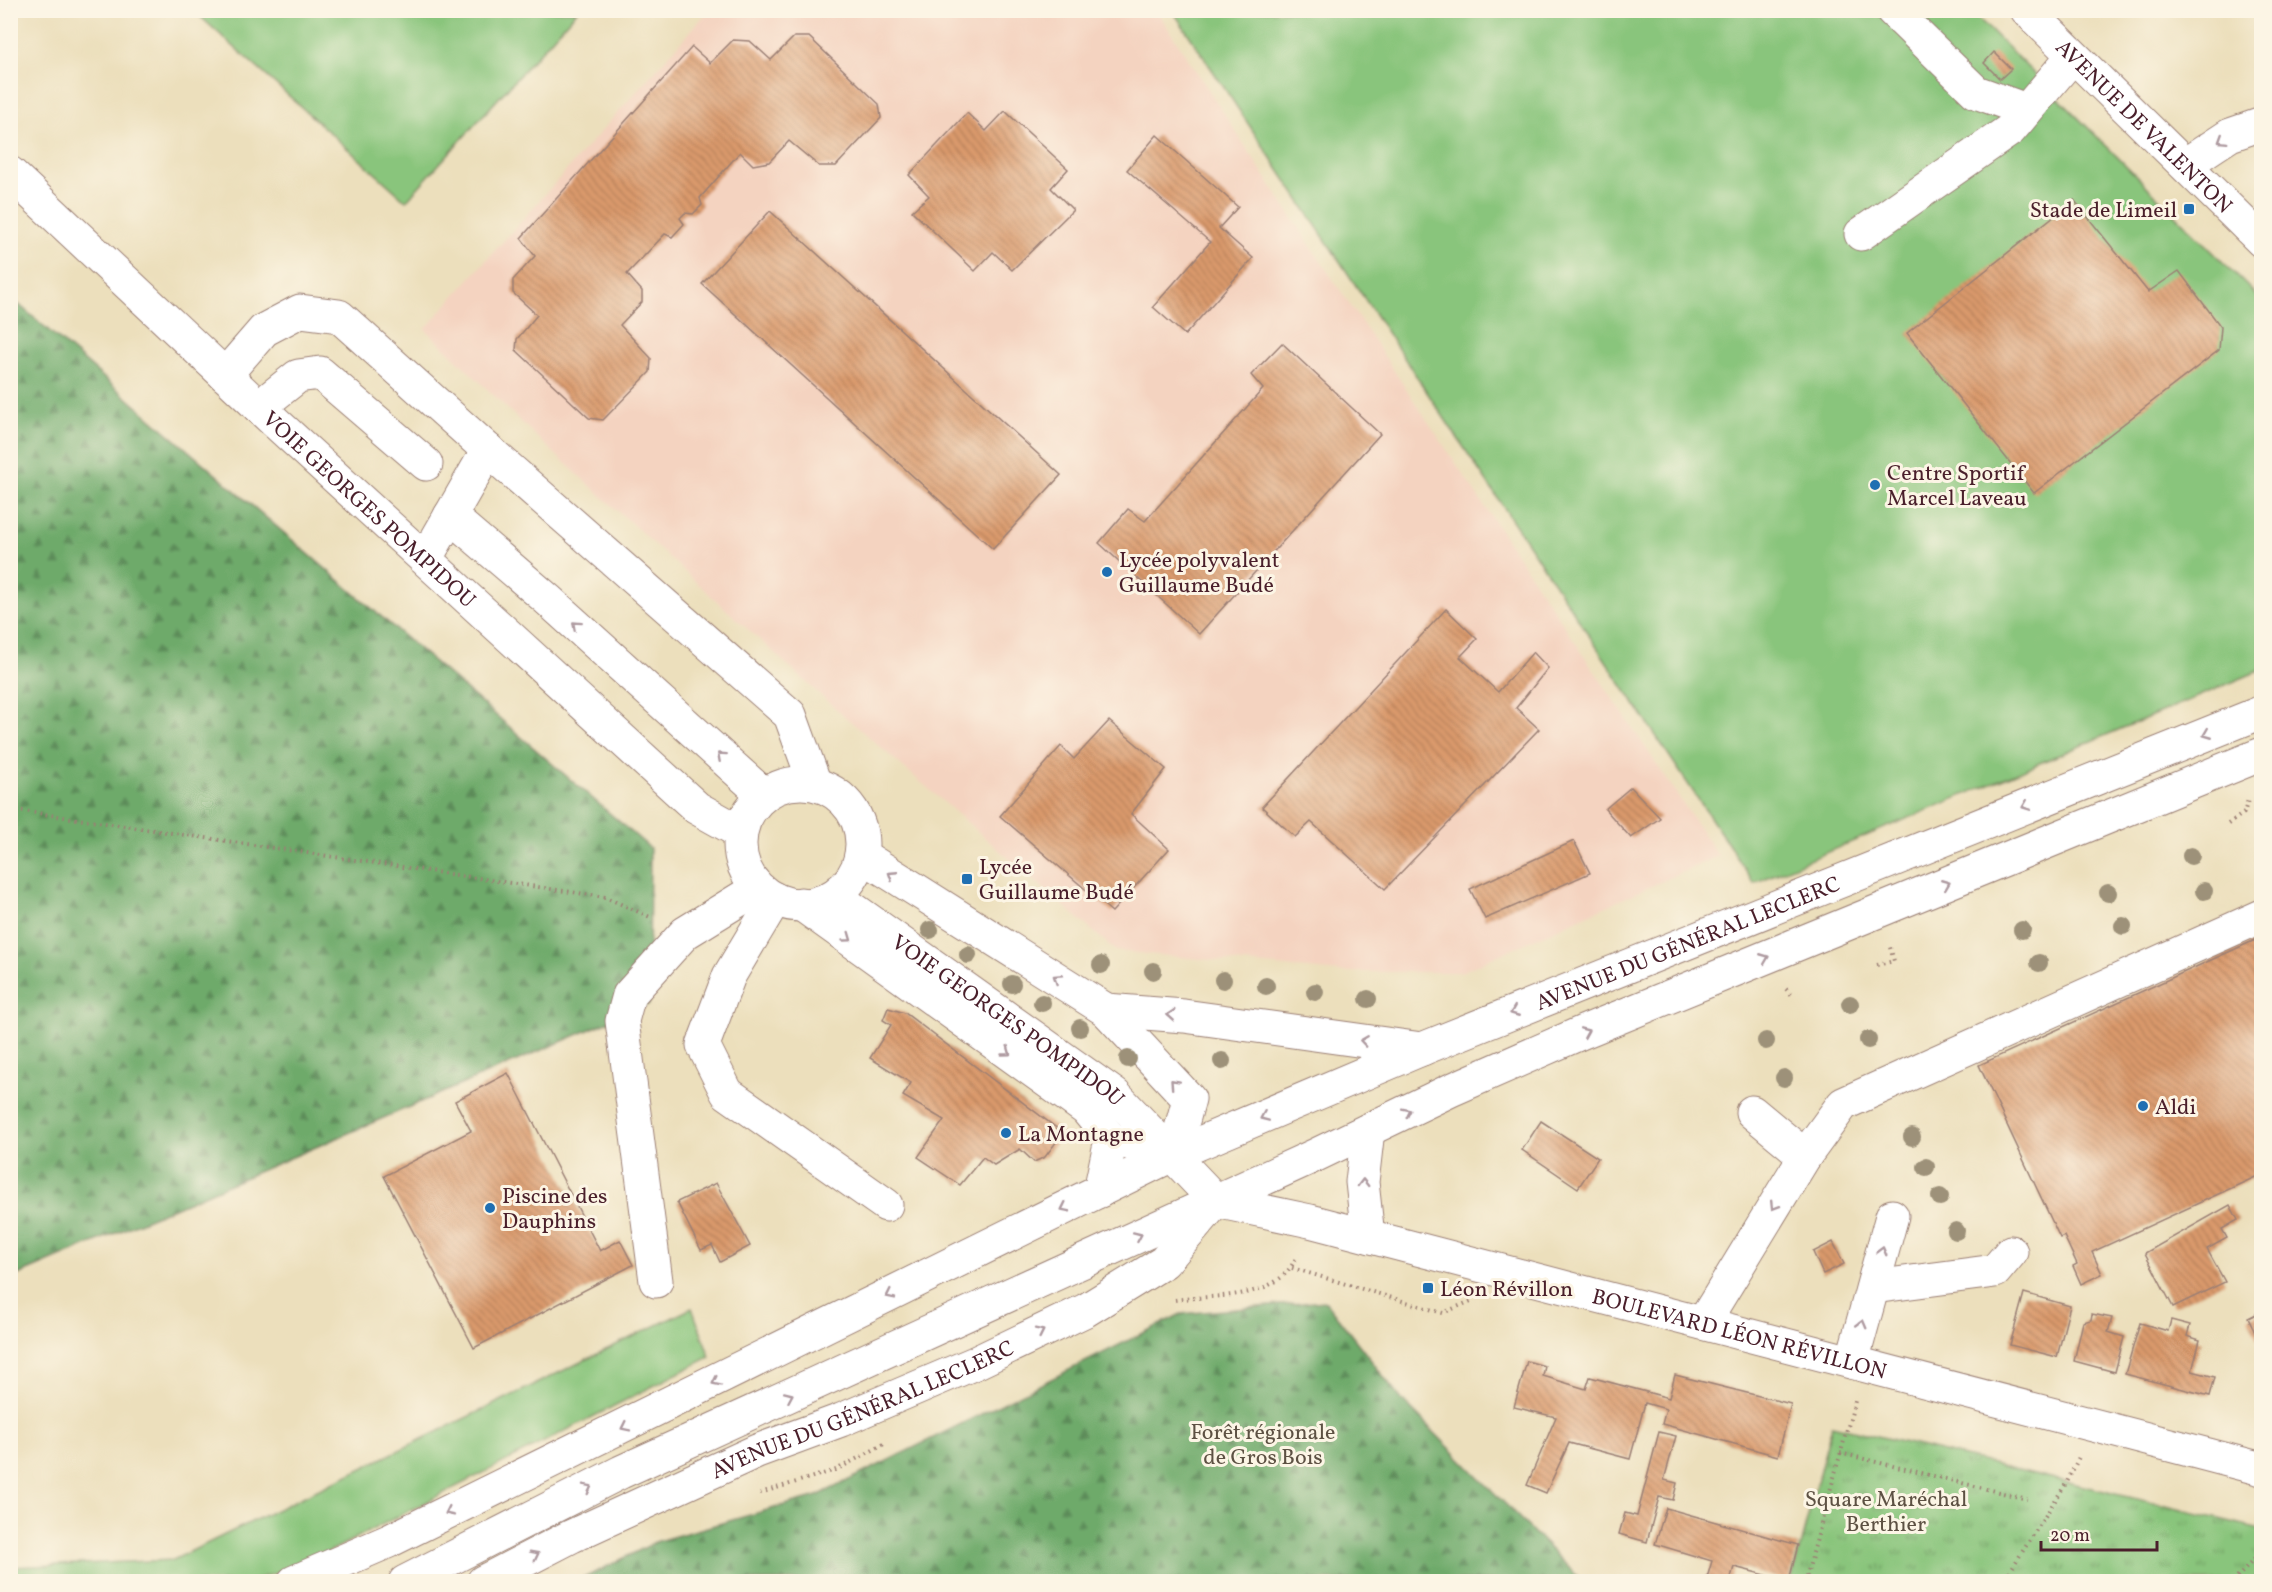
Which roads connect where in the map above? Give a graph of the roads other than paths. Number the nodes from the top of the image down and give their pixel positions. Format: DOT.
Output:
graph roads {
  1 [pos="1892,10"];
  2 [pos="2027,10"];
  3 [pos="2072,57"];
  4 [pos="2026,110"];
  5 [pos="2262,124"];
  6 [pos="2186,164"];
  7 [pos="10,173"];
  8 [pos="1861,234"];
  9 [pos="2262,241"];
  10 [pos="225,375"];
  11 [pos="259,407"];
  12 [pos="488,450"];
  13 [pos="426,464"];
  14 [pos="450,516"];
  15 [pos="426,558"];
  16 [pos="2262,712"];
  17 [pos="2262,754"];
  18 [pos="815,784"];
  19 [pos="764,795"];
  20 [pos="740,832"];
  21 [pos="861,855"];
  22 [pos="835,896"];
  23 [pos="778,897"];
  24 [pos="2262,916"];
  25 [pos="1106,1010"];
  26 [pos="1422,1049"];
  27 [pos="1752,1112"];
  28 [pos="1368,1130"];
  29 [pos="1111,1139"];
  30 [pos="1174,1154"];
  31 [pos="1804,1156"];
  32 [pos="1100,1191"];
  33 [pos="1216,1201"];
  34 [pos="886,1205"];
  35 [pos="1892,1216"];
  36 [pos="1368,1236"];
  37 [pos="2011,1252"];
  38 [pos="656,1281"];
  39 [pos="1873,1287"];
  40 [pos="1703,1323"];
  41 [pos="1858,1364"];
  42 [pos="2262,1469"];
  43 [pos="294,1581"];
  44 [pos="405,1581"];
  45 [pos="483,1581"];
  1 -- 4 [label="main road"];
  2 -- 3 [label="main road, AVENUE DE VALENTON"];
  3 -- 4 [label="main road"];
  3 -- 6 [label="main road, AVENUE DE VALENTON"];
  4 -- 8 [label="main road"];
  5 -- 6 [label="main road, one-way"];
  6 -- 9 [label="main road, AVENUE DE VALENTON"];
  7 -- 10 [label="main road, VOIE GEORGES POMPIDOU"];
  10 -- 11 [label="main road, VOIE GEORGES POMPIDOU"];
  10 -- 12 [label="main road"];
  11 -- 13 [label="main road"];
  11 -- 15 [label="main road, VOIE GEORGES POMPIDOU"];
  12 -- 14 [label="main road"];
  12 -- 18 [label="main road"];
  14 -- 15 [label="main road"];
  19 -- 14 [label="main road, one-way"];
  15 -- 20 [label="main road, VOIE GEORGES POMPIDOU"];
  16 -- 26 [label="main road, AVENUE DU GÉNÉRAL LECLERC, one-way"];
  28 -- 17 [label="main road, AVENUE DU GÉNÉRAL LECLERC, one-way"];
  18 -- 19 [label="main road"];
  18 -- 21 [label="main road"];
  19 -- 20 [label="main road"];
  20 -- 23 [label="main road"];
  21 -- 22 [label="main road"];
  25 -- 21 [label="main road, one-way"];
  22 -- 23 [label="main road"];
  22 -- 30 [label="main road, VOIE GEORGES POMPIDOU"];
  23 -- 29 [label="main road, one-way"];
  23 -- 34 [label="main road"];
  23 -- 38 [label="main road"];
  24 -- 31 [label="main road"];
  26 -- 25 [label="main road, one-way"];
  30 -- 25 [label="main road, one-way"];
  26 -- 30 [label="main road, AVENUE DU GÉNÉRAL LECLERC, one-way"];
  27 -- 31 [label="main road"];
  28 -- 33 [label="main road, AVENUE DU GÉNÉRAL LECLERC"];
  36 -- 28 [label="main road, one-way"];
  29 -- 30 [label="main road"];
  29 -- 32 [label="main road"];
  30 -- 32 [label="main road, AVENUE DU GÉNÉRAL LECLERC"];
  30 -- 33 [label="main road"];
  31 -- 40 [label="main road, one-way"];
  32 -- 43 [label="main road, AVENUE DU GÉNÉRAL LECLERC, one-way"];
  33 -- 36 [label="main road, BOULEVARD LÉON RÉVILLON"];
  44 -- 33 [label="main road, one-way"];
  45 -- 33 [label="main road, AVENUE DU GÉNÉRAL LECLERC, one-way"];
  39 -- 35 [label="main road, one-way"];
  36 -- 40 [label="main road, BOULEVARD LÉON RÉVILLON"];
  37 -- 39 [label="main road"];
  41 -- 39 [label="main road, one-way"];
  40 -- 41 [label="main road, BOULEVARD LÉON RÉVILLON"];
  41 -- 42 [label="main road, BOULEVARD LÉON RÉVILLON"];
}
